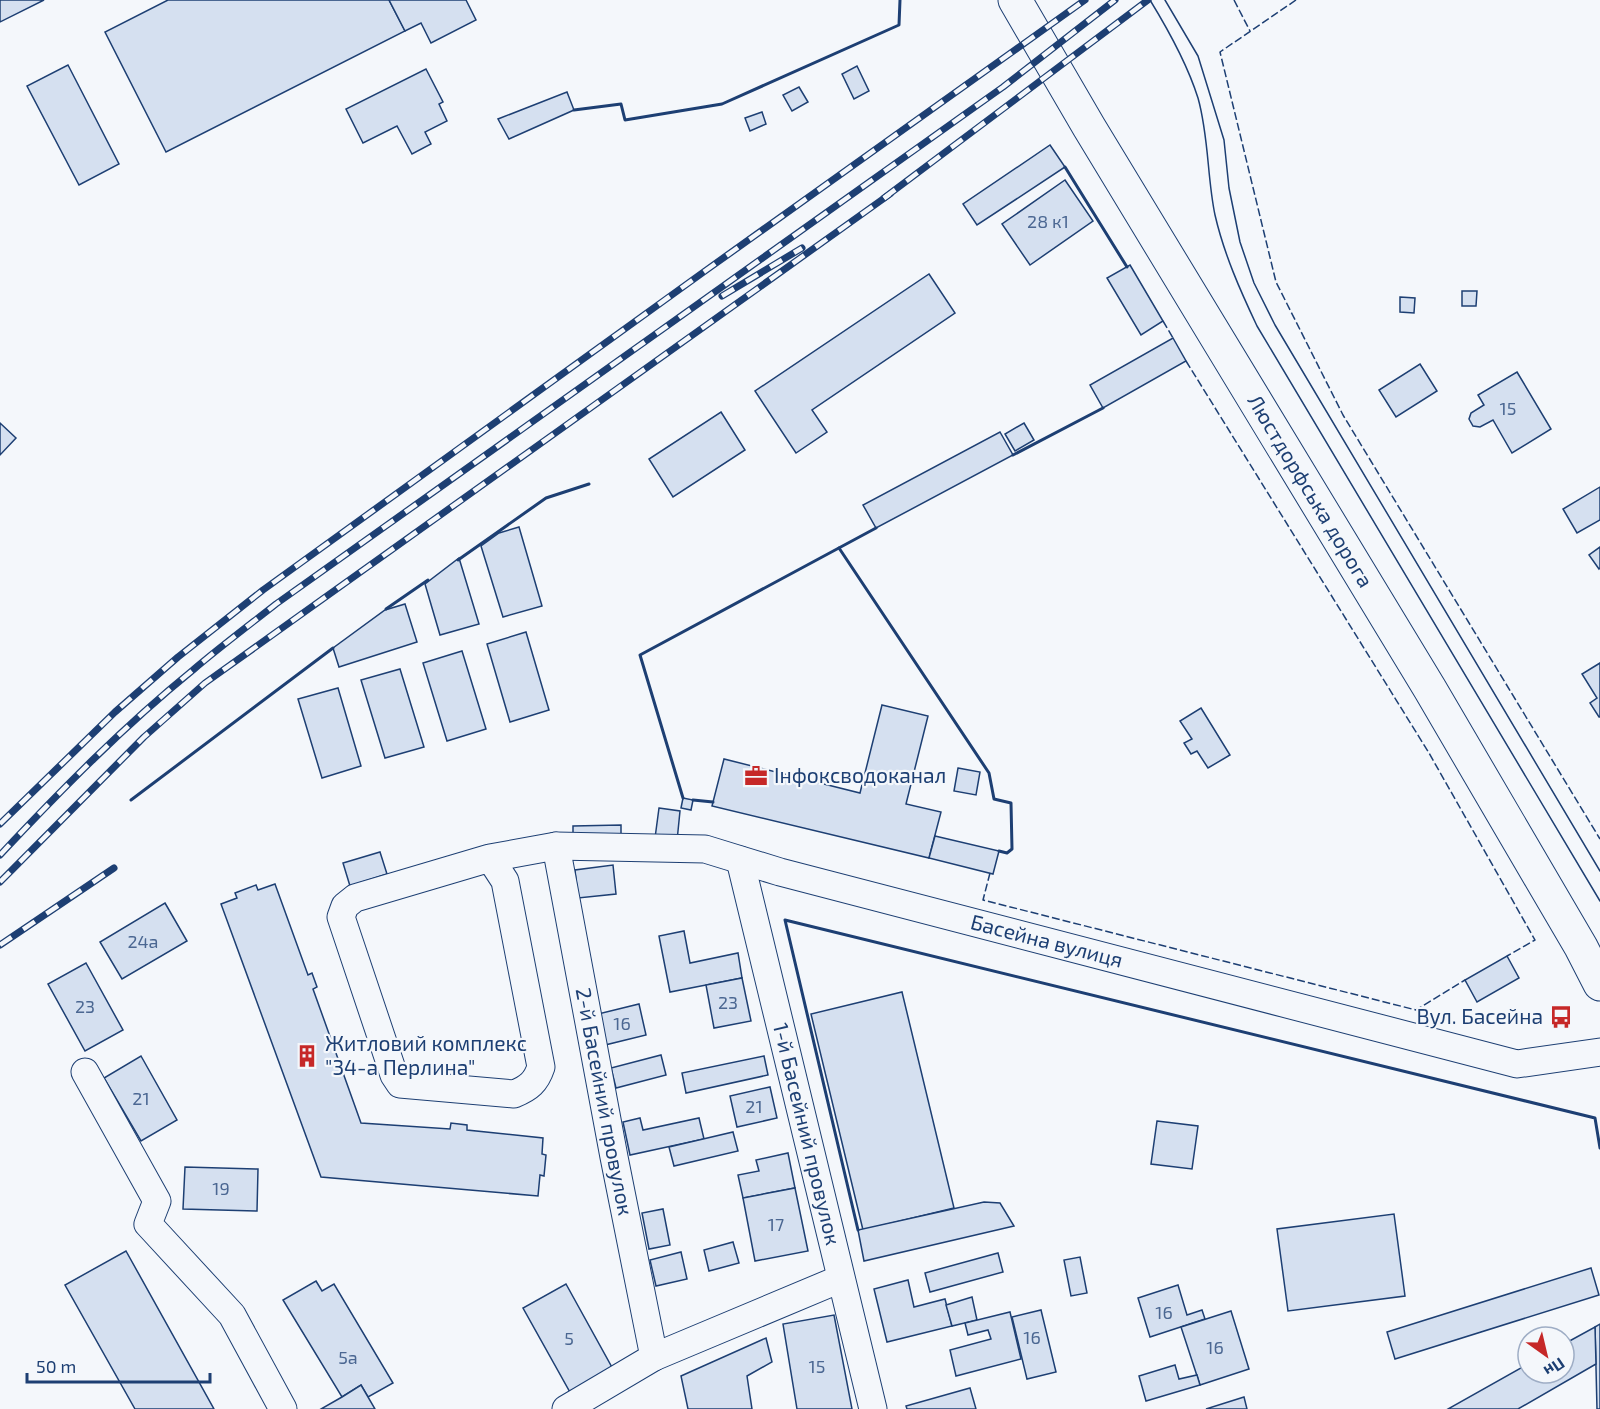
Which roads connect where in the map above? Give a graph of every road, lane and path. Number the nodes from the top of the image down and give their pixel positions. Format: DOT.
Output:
graph roads {
  1 [pos="1015,0"];
  2 [pos="556,846"];
  3 [pos="490,858"];
  4 [pos="740,860"];
  5 [pos="1600,984"];
  6 [pos="1600,1052"];
  7 [pos="85,1072"];
  8 [pos="840,1280"];
  9 [pos="654,1357"];
  10 [pos="284,1409"];
  11 [pos="566,1409"];
  12 [pos="873,1409"];
  1 -- 5 [label="main road, Люстдорфська дорога"];
  2 -- 3 [label="street, Басейна вулиця"];
  2 -- 4 [label="street, Басейна вулиця"];
  2 -- 9 [label="street, 2-й Басейний провулок"];
  3 -- 3 [label="street, Басейна вулиця"];
  4 -- 6 [label="street, Басейна вулиця"];
  4 -- 8 [label="street, 1-й Басейний провулок"];
  7 -- 10 [label="street"];
  8 -- 9 [label="street"];
  8 -- 12 [label="street, 1-й Басейний провулок"];
  9 -- 11 [label="street"];
}
